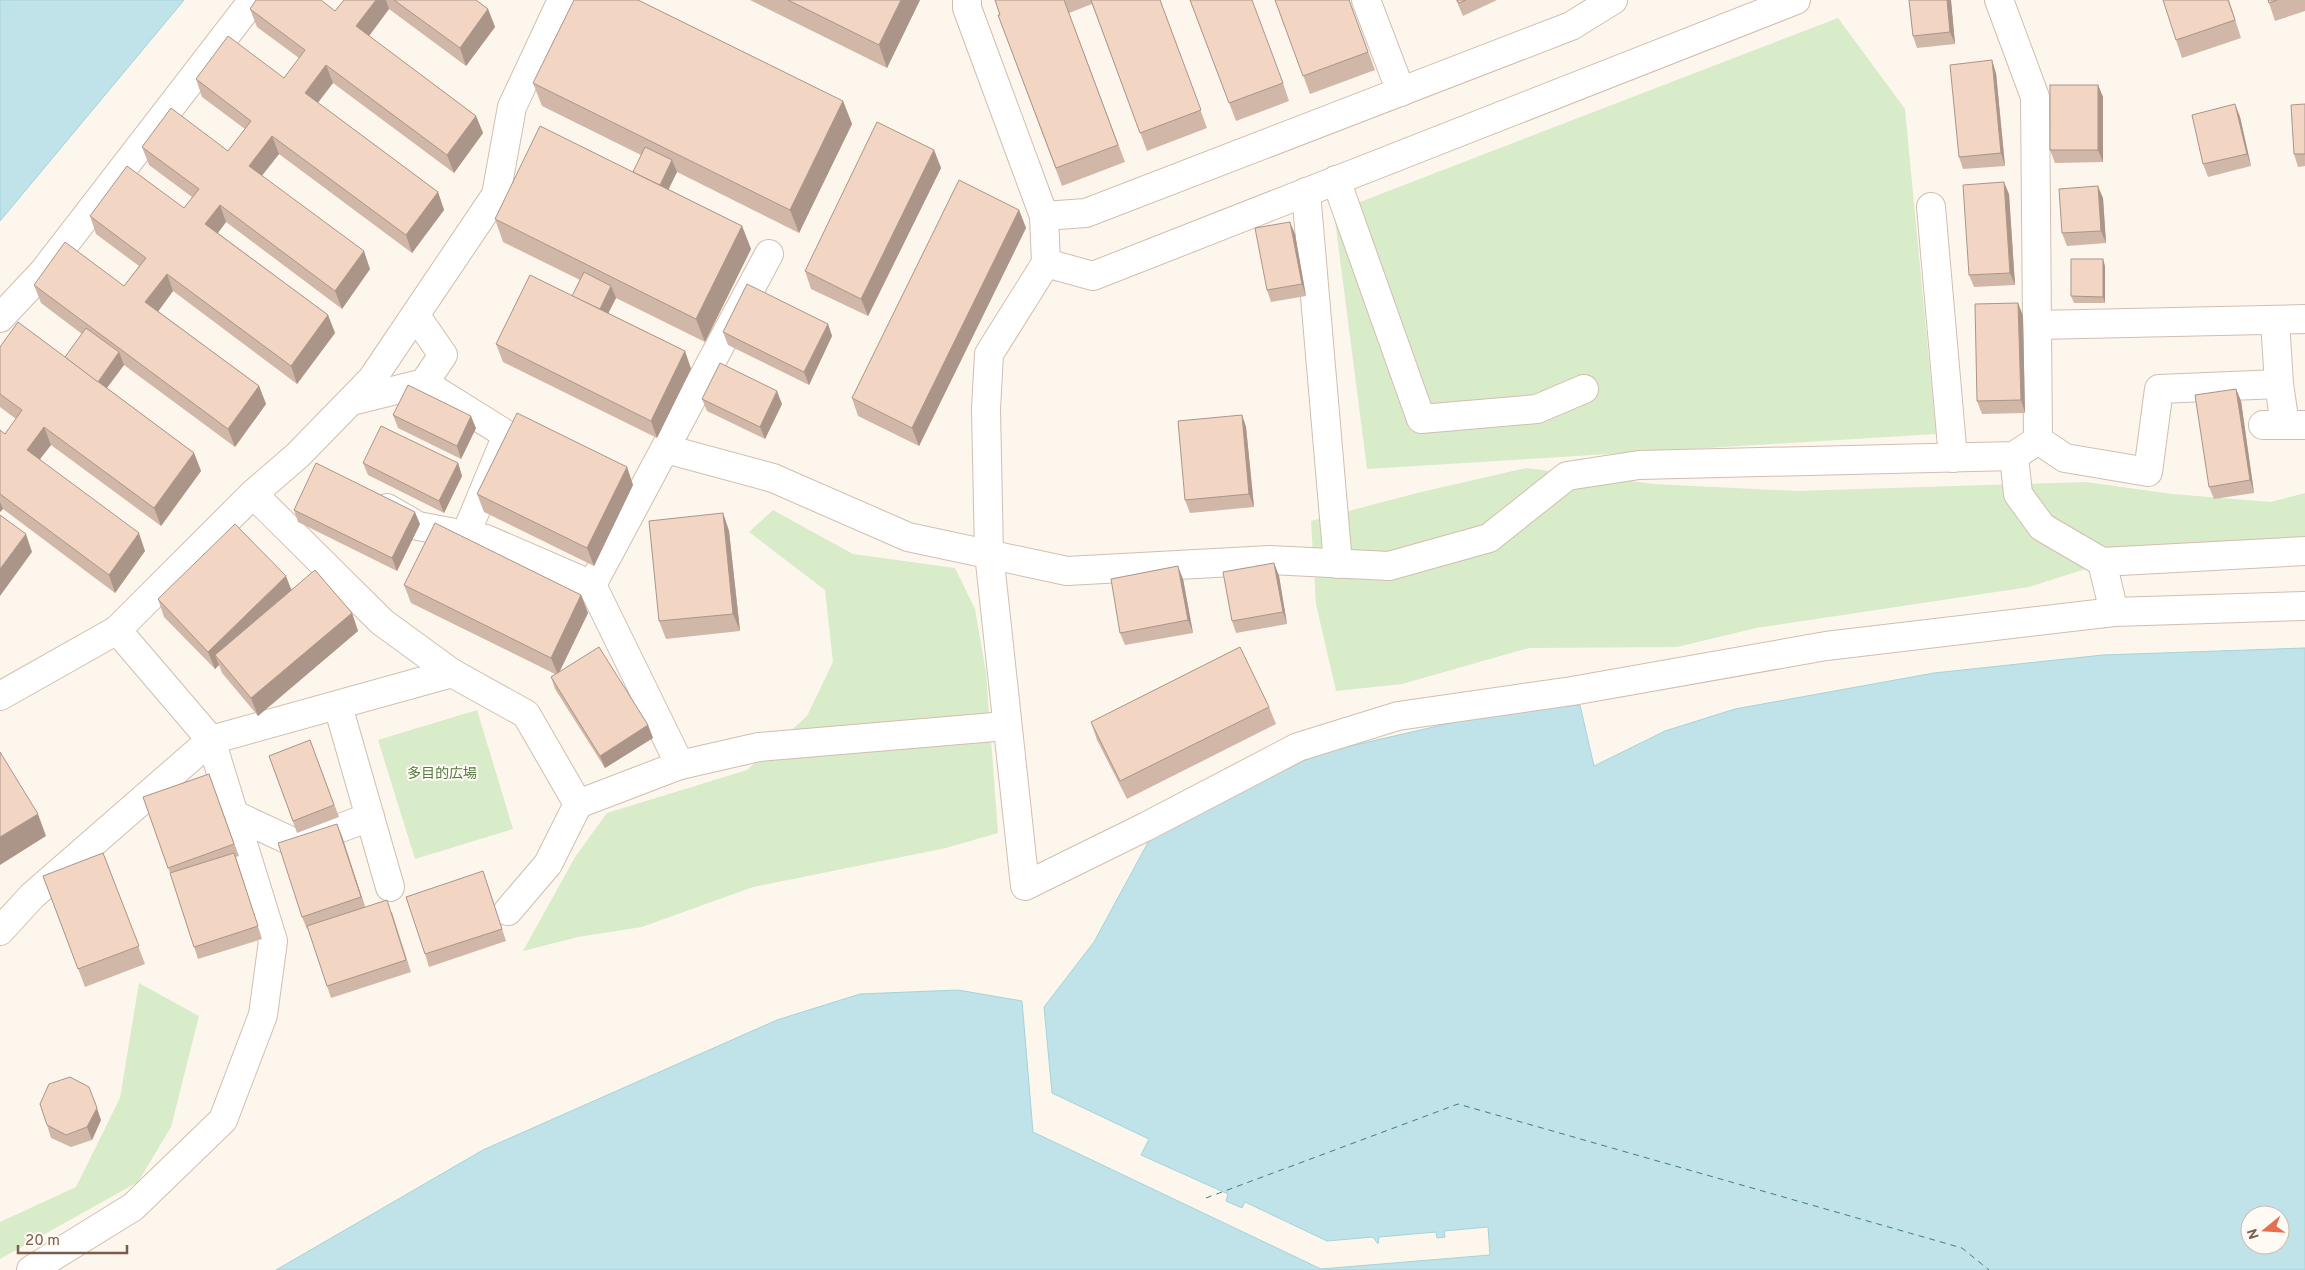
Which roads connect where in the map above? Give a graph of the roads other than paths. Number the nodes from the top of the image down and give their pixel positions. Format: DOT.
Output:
graph roads {
  1 [pos="253,0"];
  2 [pos="562,0"];
  3 [pos="967,0"];
  4 [pos="1366,0"];
  5 [pos="1612,0"];
  6 [pos="1796,0"];
  7 [pos="1998,0"];
  8 [pos="1401,92"];
  9 [pos="1336,180"];
  10 [pos="1306,192"];
  11 [pos="1931,207"];
  12 [pos="1044,216"];
  13 [pos="769,254"];
  14 [pos="1046,263"];
  15 [pos="416,316"];
  16 [pos="0,318"];
  17 [pos="2305,319"];
  18 [pos="2275,320"];
  19 [pos="2037,325"];
  20 [pos="424,383"];
  21 [pos="2279,384"];
  22 [pos="1584,389"];
  23 [pos="352,401"];
  24 [pos="2284,425"];
  25 [pos="2038,440"];
  26 [pos="666,450"];
  27 [pos="298,456"];
  28 [pos="2014,456"];
  29 [pos="1953,458"];
  30 [pos="323,470"];
  31 [pos="253,494"];
  32 [pos="366,496"];
  33 [pos="465,536"];
  34 [pos="2305,551"];
  35 [pos="988,553"];
  36 [pos="2102,562"];
  37 [pos="1338,564"];
  38 [pos="592,586"];
  39 [pos="2305,606"];
  40 [pos="2114,612"];
  41 [pos="117,630"];
  42 [pos="452,673"];
  43 [pos="0,696"];
  44 [pos="338,706"];
  45 [pos="1006,726"];
  46 [pos="211,740"];
  47 [pos="680,765"];
  48 [pos="578,804"];
  49 [pos="233,814"];
  50 [pos="370,817"];
  51 [pos="390,886"];
  52 [pos="508,911"];
  53 [pos="0,931"];
  54 [pos="31,1270"];
  1 -- 16 [label="street"];
  2 -- 15 [label="street"];
  3 -- 12 [label="street"];
  4 -- 8 [label="street"];
  5 -- 8 [label="street"];
  6 -- 9 [label="street"];
  7 -- 19 [label="street"];
  8 -- 12 [label="street"];
  9 -- 10 [label="street"];
  9 -- 22 [label="street"];
  10 -- 14 [label="street"];
  10 -- 37 [label="street"];
  11 -- 29 [label="street"];
  12 -- 14 [label="street"];
  13 -- 26 [label="street"];
  14 -- 35 [label="street"];
  15 -- 20 [label="street"];
  15 -- 23 [label="street"];
  17 -- 18 [label="street"];
  18 -- 19 [label="street"];
  18 -- 21 [label="street"];
  19 -- 25 [label="street"];
  20 -- 23 [label="street"];
  20 -- 33 [label="street"];
  21 -- 24 [label="street"];
  21 -- 25 [label="street"];
  23 -- 27 [label="street"];
  25 -- 28 [label="street"];
  26 -- 35 [label="street"];
  26 -- 38 [label="street"];
  27 -- 30 [label="street"];
  27 -- 31 [label="street"];
  28 -- 29 [label="street"];
  28 -- 36 [label="street"];
  29 -- 37 [label="street"];
  31 -- 41 [label="street"];
  31 -- 42 [label="street"];
  32 -- 33 [label="street"];
  33 -- 38 [label="street"];
  34 -- 36 [label="street"];
  35 -- 37 [label="street"];
  35 -- 45 [label="street"];
  36 -- 40 [label="street"];
  38 -- 47 [label="street"];
  39 -- 40 [label="street"];
  40 -- 45 [label="street"];
  41 -- 43 [label="street"];
  41 -- 46 [label="street"];
  42 -- 44 [label="street"];
  42 -- 48 [label="street"];
  44 -- 46 [label="street"];
  44 -- 50 [label="street"];
  45 -- 47 [label="street"];
  46 -- 49 [label="street"];
  46 -- 53 [label="street"];
  47 -- 48 [label="street"];
  48 -- 52 [label="street"];
  49 -- 50 [label="street"];
  49 -- 54 [label="street"];
  50 -- 51 [label="street"];
}
